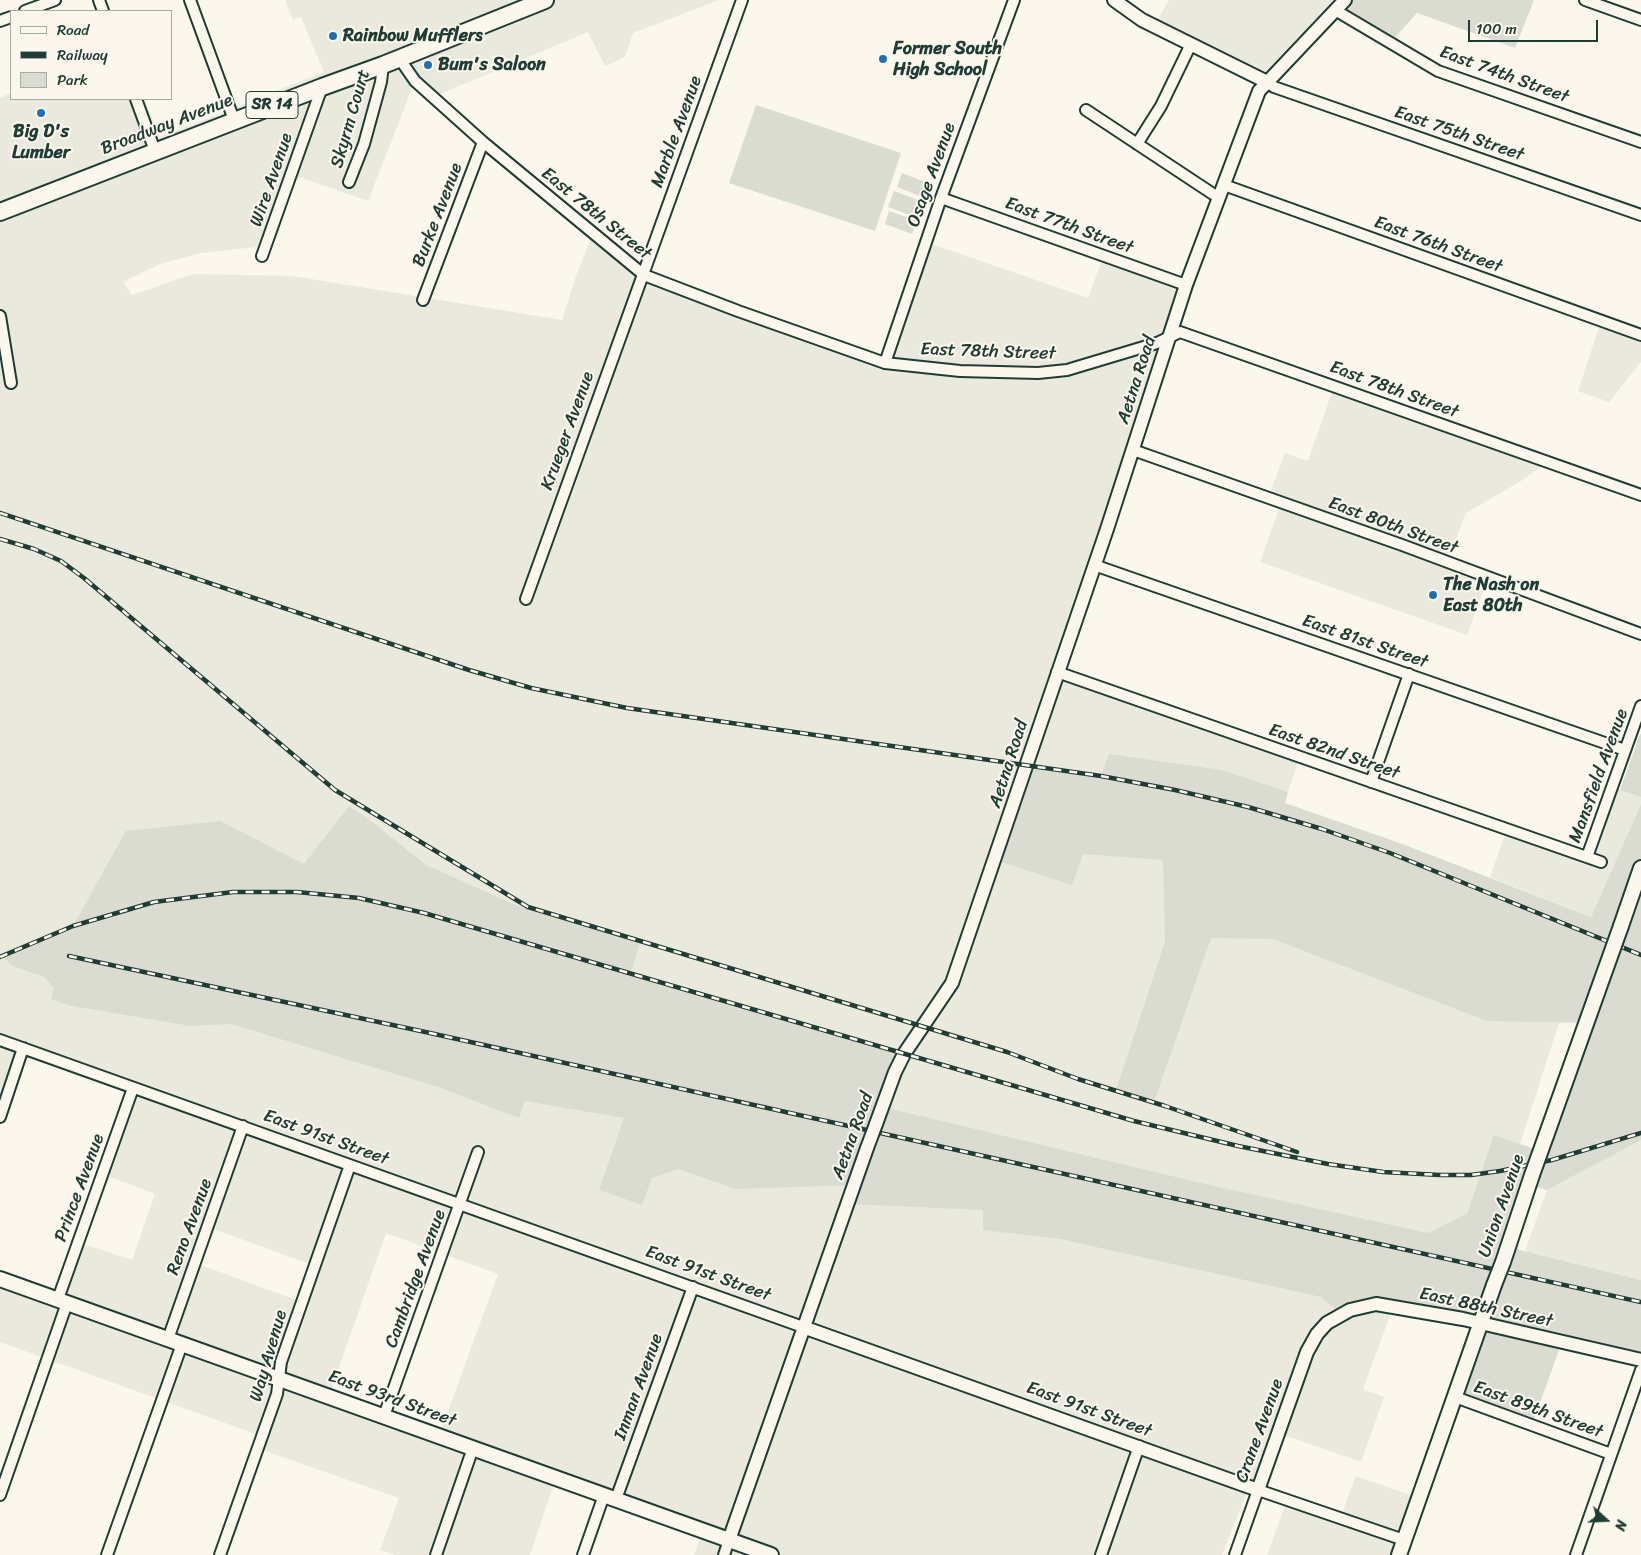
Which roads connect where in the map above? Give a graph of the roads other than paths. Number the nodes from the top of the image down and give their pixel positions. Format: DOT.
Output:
graph roads {
  1 [pos="55,0"];
  2 [pos="190,0"];
  3 [pos="545,0"];
  4 [pos="742,0"];
  5 [pos="1014,0"];
  6 [pos="1114,0"];
  7 [pos="1345,0"];
  8 [pos="1585,0"];
  9 [pos="522,4"];
  10 [pos="28,10"];
  11 [pos="1335,10"];
  12 [pos="1641,20"];
  13 [pos="1191,44"];
  14 [pos="398,58"];
  15 [pos="383,65"];
  16 [pos="1267,82"];
  17 [pos="322,86"];
  18 [pos="136,100"];
  19 [pos="1086,110"];
  20 [pos="234,120"];
  21 [pos="483,142"];
  22 [pos="1641,142"];
  23 [pos="1138,144"];
  24 [pos="155,151"];
  25 [pos="350,182"];
  26 [pos="1222,191"];
  27 [pos="941,198"];
  28 [pos="0,212"];
  29 [pos="1641,215"];
  30 [pos="262,256"];
  31 [pos="644,275"];
  32 [pos="1186,285"];
  33 [pos="424,300"];
  34 [pos="0,316"];
  35 [pos="1170,335"];
  36 [pos="1641,335"];
  37 [pos="885,363"];
  38 [pos="11,383"];
  39 [pos="1133,450"];
  40 [pos="1641,495"];
  41 [pos="1094,565"];
  42 [pos="526,599"];
  43 [pos="1641,634"];
  44 [pos="1058,672"];
  45 [pos="1409,674"];
  46 [pos="1641,706"];
  47 [pos="1625,750"];
  48 [pos="1371,782"];
  49 [pos="1587,857"];
  50 [pos="1601,862"];
  51 [pos="1641,868"];
  52 [pos="0,1040"];
  53 [pos="23,1048"];
  54 [pos="133,1088"];
  55 [pos="0,1117"];
  56 [pos="243,1126"];
  57 [pos="478,1152"];
  58 [pos="350,1165"];
  59 [pos="460,1205"];
  60 [pos="0,1279"];
  61 [pos="693,1287"];
  62 [pos="63,1301"];
  63 [pos="1327,1323"];
  64 [pos="1481,1323"];
  65 [pos="803,1327"];
  66 [pos="168,1339"];
  67 [pos="182,1344"];
  68 [pos="1641,1360"];
  69 [pos="1641,1370"];
  70 [pos="278,1378"];
  71 [pos="1455,1397"];
  72 [pos="384,1416"];
  73 [pos="1139,1446"];
  74 [pos="473,1448"];
  75 [pos="1611,1454"];
  76 [pos="1258,1490"];
  77 [pos="0,1495"];
  78 [pos="610,1497"];
  79 [pos="729,1540"];
  80 [pos="1404,1540"];
  81 [pos="107,1555"];
  82 [pos="220,1555"];
  83 [pos="436,1555"];
  84 [pos="583,1555"];
  85 [pos="724,1555"];
  86 [pos="771,1555"];
  87 [pos="1101,1555"];
  88 [pos="1235,1555"];
  89 [pos="1399,1555"];
  90 [pos="1576,1555"];
  1 -- 10 [label="street"];
  2 -- 20 [label="street"];
  3 -- 9 [label="main road, Broadway Avenue / SR 14"];
  4 -- 31 [label="street, Marble Avenue"];
  5 -- 27 [label="street, Osage Avenue"];
  6 -- 13 [label="street"];
  7 -- 11 [label="street, Aetna Road"];
  8 -- 12 [label="street"];
  9 -- 14 [label="main road, Broadway Avenue / SR 14"];
  11 -- 16 [label="street, Aetna Road"];
  11 -- 22 [label="street, East 74th Street"];
  13 -- 16 [label="street"];
  13 -- 23 [label="street"];
  14 -- 15 [label="main road, Broadway Avenue / SR 14"];
  14 -- 21 [label="street, East 78th Street"];
  15 -- 17 [label="main road, Broadway Avenue / SR 14"];
  15 -- 25 [label="street, Skyrm Court"];
  16 -- 26 [label="street, Aetna Road"];
  16 -- 29 [label="street, East 75th Street"];
  17 -- 20 [label="main road, Broadway Avenue / SR 14"];
  17 -- 30 [label="street, Wire Avenue"];
  18 -- 24 [label="street"];
  19 -- 23 [label="street, East 76th Street"];
  20 -- 24 [label="main road, Broadway Avenue / SR 14"];
  21 -- 31 [label="street, East 78th Street"];
  21 -- 33 [label="street, Burke Avenue"];
  23 -- 26 [label="street, East 76th Street"];
  24 -- 28 [label="main road, Broadway Avenue / SR 14"];
  26 -- 32 [label="street, Aetna Road"];
  26 -- 36 [label="street, East 76th Street"];
  27 -- 32 [label="street, East 77th Street"];
  27 -- 37 [label="street, Osage Avenue"];
  31 -- 37 [label="street, East 78th Street"];
  31 -- 42 [label="street, Krueger Avenue"];
  32 -- 35 [label="street, Aetna Road"];
  34 -- 38 [label="street"];
  35 -- 37 [label="street, East 78th Street"];
  35 -- 39 [label="street, Aetna Road"];
  35 -- 40 [label="street, East 78th Street"];
  39 -- 41 [label="street, Aetna Road"];
  39 -- 43 [label="street, East 80th Street"];
  41 -- 44 [label="street, Aetna Road"];
  41 -- 45 [label="street, East 81st Street"];
  44 -- 48 [label="street, East 82nd Street"];
  44 -- 65 [label="street, Aetna Road, bridge"];
  45 -- 47 [label="street, East 81st Street"];
  45 -- 48 [label="street"];
  46 -- 47 [label="street, Mansfield Avenue"];
  47 -- 49 [label="street, Mansfield Avenue"];
  48 -- 49 [label="street, East 82nd Street"];
  49 -- 50 [label="street, East 82nd Street"];
  51 -- 64 [label="main road, Union Avenue, bridge"];
  52 -- 53 [label="street, East 91st Street"];
  53 -- 54 [label="street, East 91st Street"];
  53 -- 55 [label="street"];
  54 -- 56 [label="street, East 91st Street"];
  54 -- 62 [label="street, Prince Avenue"];
  56 -- 58 [label="street, East 91st Street"];
  56 -- 66 [label="street, Reno Avenue"];
  57 -- 59 [label="street, Cambridge Avenue"];
  58 -- 59 [label="street, East 91st Street"];
  58 -- 70 [label="street, Way Avenue"];
  59 -- 61 [label="street, East 91st Street"];
  59 -- 72 [label="street, Cambridge Avenue"];
  60 -- 62 [label="main road, East 93rd Street"];
  61 -- 65 [label="street, East 91st Street"];
  61 -- 78 [label="street, Inman Avenue"];
  62 -- 66 [label="main road, East 93rd Street"];
  62 -- 77 [label="street, Prince Avenue"];
  63 -- 64 [label="street, East 88th Street"];
  63 -- 76 [label="street, Crane Avenue"];
  64 -- 68 [label="street, East 88th Street"];
  64 -- 71 [label="main road, Union Avenue"];
  65 -- 73 [label="street, East 91st Street"];
  65 -- 79 [label="street, Aetna Road"];
  66 -- 67 [label="main road, East 93rd Street"];
  67 -- 70 [label="main road, East 93rd Street"];
  67 -- 81 [label="street"];
  69 -- 75 [label="street"];
  70 -- 72 [label="main road, East 93rd Street"];
  70 -- 82 [label="street, Way Avenue"];
  71 -- 75 [label="street, East 89th Street"];
  71 -- 80 [label="main road, Union Avenue"];
  72 -- 74 [label="main road, East 93rd Street"];
  73 -- 76 [label="street, East 91st Street"];
  73 -- 87 [label="street"];
  74 -- 78 [label="main road, East 93rd Street"];
  74 -- 83 [label="street"];
  75 -- 90 [label="street"];
  76 -- 80 [label="street, East 91st Street"];
  76 -- 88 [label="street, Crane Avenue"];
  78 -- 79 [label="main road, East 93rd Street"];
  78 -- 84 [label="street, Inman Avenue"];
  79 -- 85 [label="street, Aetna Road"];
  79 -- 86 [label="main road, East 93rd Street"];
  80 -- 89 [label="main road, Union Avenue"];
}
